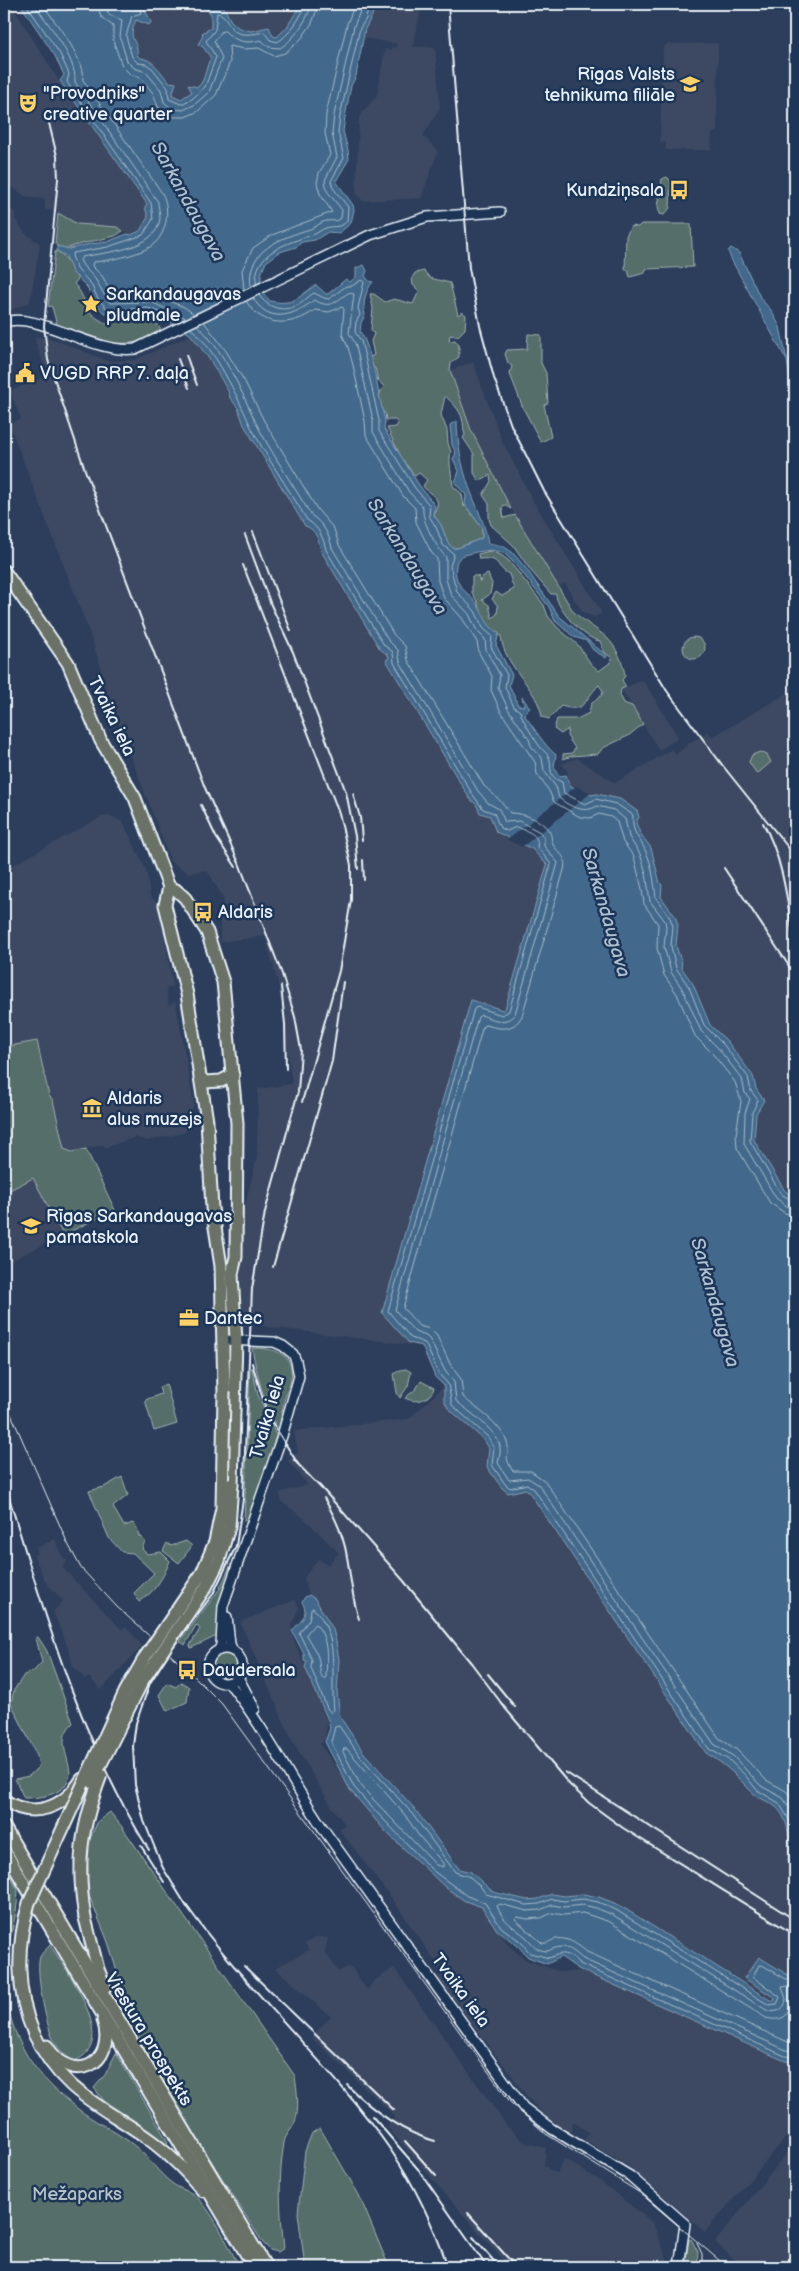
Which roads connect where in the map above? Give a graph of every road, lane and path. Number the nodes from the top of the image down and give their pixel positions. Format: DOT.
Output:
graph roads {
  1 [pos="500,212"];
  2 [pos="4,322"];
  3 [pos="4,571"];
  4 [pos="169,887"];
  5 [pos="233,1075"];
  6 [pos="200,1077"];
  7 [pos="223,1340"];
  8 [pos="236,1340"];
  9 [pos="229,1392"];
  10 [pos="226,1600"];
  11 [pos="219,1650"];
  12 [pos="233,1651"];
  13 [pos="238,1677"];
  14 [pos="228,1684"];
  15 [pos="261,1726"];
  16 [pos="106,1755"];
  17 [pos="90,1767"];
  18 [pos="4,1800"];
  19 [pos="4,1827"];
  20 [pos="4,1850"];
  21 [pos="56,1926"];
  22 [pos="98,2007"];
  23 [pos="124,2030"];
  24 [pos="37,2033"];
  25 [pos="228,2222"];
  26 [pos="254,2267"];
  27 [pos="266,2267"];
  28 [pos="680,2267"];
  1 -- 2 [label="street"];
  3 -- 4 [label="main road, Tvaika iela"];
  4 -- 5 [label="main road"];
  4 -- 6 [label="main road, Tvaika iela"];
  5 -- 6 [label="main road"];
  5 -- 8 [label="main road"];
  6 -- 7 [label="main road, Tvaika iela"];
  7 -- 8 [label="street, Tvaika iela"];
  7 -- 9 [label="main road, Tvaika iela"];
  8 -- 9 [label="main road"];
  8 -- 10 [label="street, Tvaika iela"];
  9 -- 16 [label="main road, bridge"];
  9 -- 17 [label="main road, bridge"];
  10 -- 11 [label="street, Tvaika iela"];
  10 -- 12 [label="street, Tvaika iela"];
  11 -- 12 [label="street"];
  11 -- 14 [label="street, Tvaika iela"];
  12 -- 13 [label="street, Tvaika iela"];
  13 -- 14 [label="street"];
  13 -- 15 [label="street, Tvaika iela"];
  14 -- 15 [label="street, Tvaika iela"];
  15 -- 28 [label="street, Tvaika iela"];
  16 -- 23 [label="main road, bridge"];
  16 -- 24 [label="main road, bridge"];
  17 -- 18 [label="main road, bridge"];
  17 -- 24 [label="main road, bridge"];
  19 -- 21 [label="main road, Viestura prospekts"];
  20 -- 21 [label="main road, Viestura prospekts"];
  21 -- 22 [label="main road, Viestura prospekts"];
  21 -- 23 [label="main road, Viestura prospekts"];
  22 -- 24 [label="main road"];
  22 -- 25 [label="main road, Viestura prospekts"];
  23 -- 27 [label="main road, Viestura prospekts"];
  24 -- 25 [label="main road"];
  25 -- 26 [label="main road, Viestura prospekts"];
}
